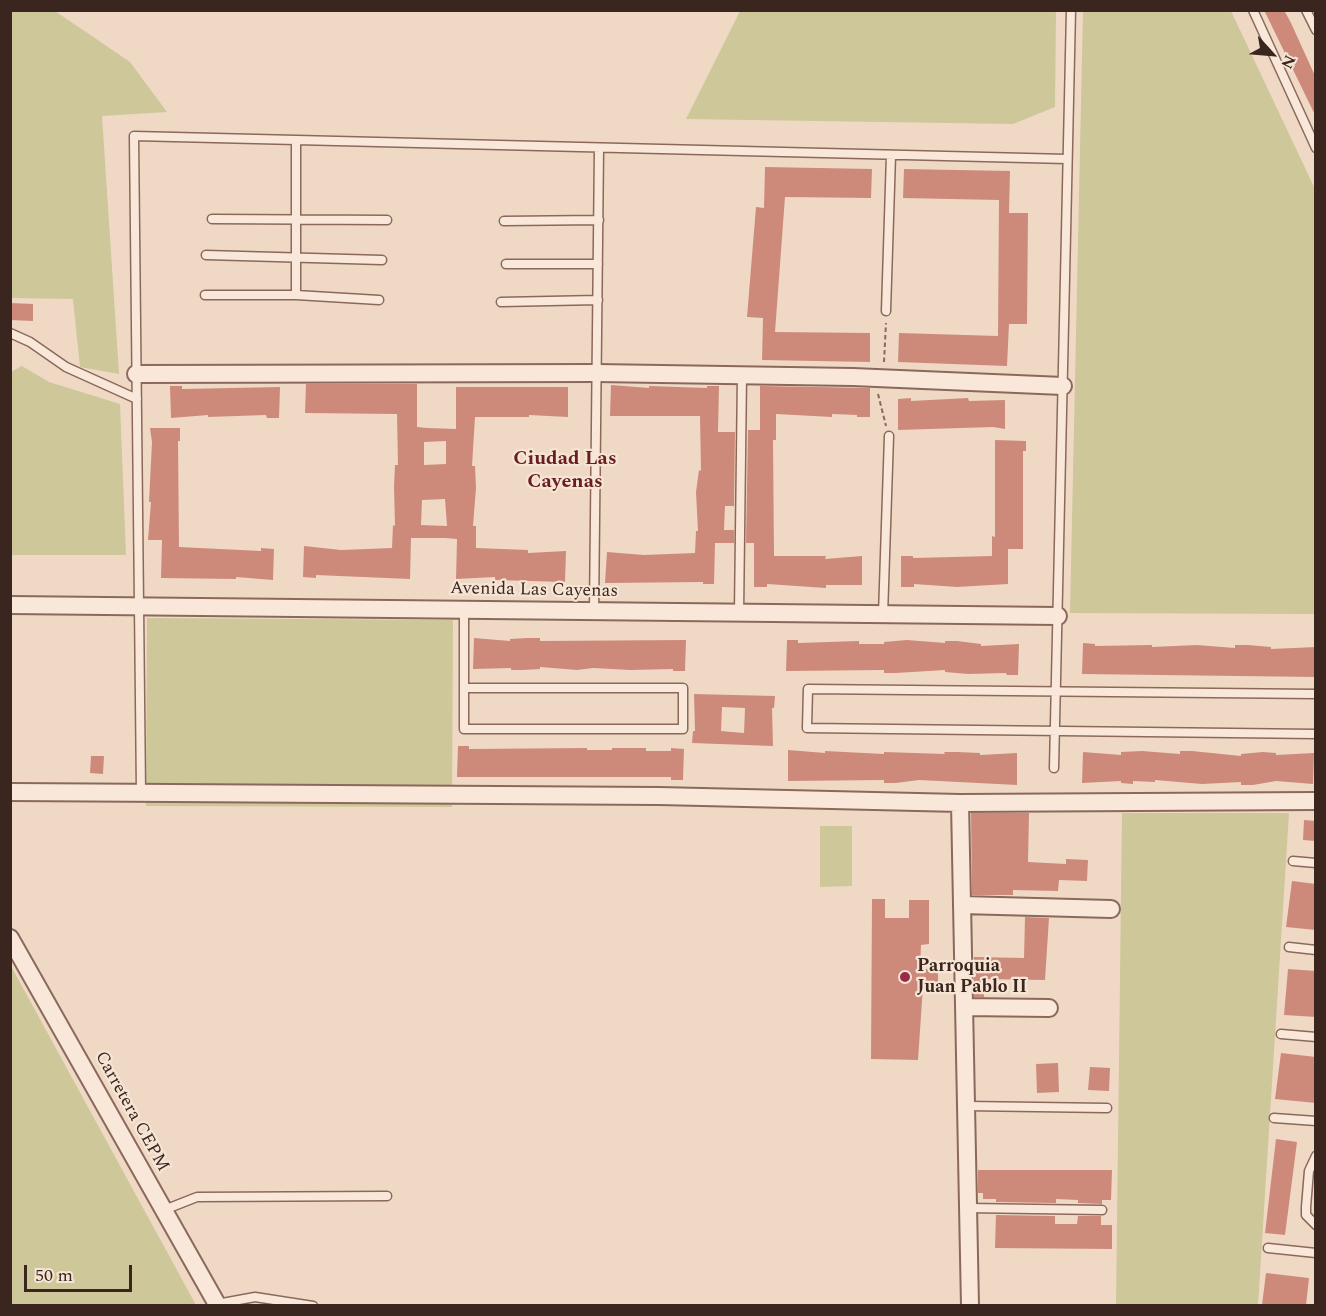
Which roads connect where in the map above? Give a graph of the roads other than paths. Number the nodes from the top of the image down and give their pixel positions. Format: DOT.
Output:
graph roads {
  1 [pos="1071,10"];
  2 [pos="1253,10"];
  3 [pos="1306,10"];
  4 [pos="1316,30"];
  5 [pos="296,140"];
  6 [pos="599,148"];
  7 [pos="1316,148"];
  8 [pos="891,155"];
  9 [pos="1067,159"];
  10 [pos="212,219"];
  11 [pos="387,220"];
  12 [pos="599,220"];
  13 [pos="296,221"];
  14 [pos="504,221"];
  15 [pos="206,255"];
  16 [pos="296,257"];
  17 [pos="382,260"];
  18 [pos="506,264"];
  19 [pos="598,264"];
  20 [pos="205,295"];
  21 [pos="296,295"];
  22 [pos="379,300"];
  23 [pos="598,300"];
  24 [pos="501,302"];
  25 [pos="886,311"];
  26 [pos="10,333"];
  27 [pos="597,373"];
  28 [pos="136,374"];
  29 [pos="742,375"];
  30 [pos="1062,386"];
  31 [pos="137,399"];
  32 [pos="889,436"];
  33 [pos="10,605"];
  34 [pos="139,607"];
  35 [pos="465,610"];
  36 [pos="594,612"];
  37 [pos="739,613"];
  38 [pos="883,615"];
  39 [pos="1058,616"];
  40 [pos="464,688"];
  41 [pos="1056,691"];
  42 [pos="1316,694"];
  43 [pos="1055,731"];
  44 [pos="1316,734"];
  45 [pos="1054,768"];
  46 [pos="10,792"];
  47 [pos="141,793"];
  48 [pos="1316,801"];
  49 [pos="960,803"];
  50 [pos="1293,861"];
  51 [pos="1316,863"];
  52 [pos="962,905"];
  53 [pos="1111,909"];
  54 [pos="10,938"];
  55 [pos="1289,947"];
  56 [pos="1316,950"];
  57 [pos="964,1007"];
  58 [pos="1049,1008"];
  59 [pos="1281,1034"];
  60 [pos="1316,1037"];
  61 [pos="966,1106"];
  62 [pos="1107,1108"];
  63 [pos="1274,1118"];
  64 [pos="1316,1121"];
  65 [pos="1316,1156"];
  66 [pos="387,1197"];
  67 [pos="968,1208"];
  68 [pos="164,1210"];
  69 [pos="1102,1210"];
  70 [pos="1316,1225"];
  71 [pos="1268,1248"];
  72 [pos="1316,1253"];
  73 [pos="217,1305"];
  74 [pos="313,1305"];
  75 [pos="970,1305"];
  1 -- 9 [label="lane"];
  2 -- 7 [label="lane"];
  3 -- 4 [label="lane"];
  5 -- 6 [label="lane"];
  5 -- 13 [label="lane"];
  5 -- 28 [label="lane"];
  6 -- 8 [label="lane"];
  6 -- 12 [label="lane"];
  8 -- 9 [label="lane"];
  8 -- 25 [label="lane"];
  9 -- 30 [label="lane"];
  10 -- 13 [label="lane"];
  11 -- 13 [label="lane"];
  12 -- 14 [label="lane"];
  12 -- 19 [label="lane"];
  13 -- 16 [label="lane"];
  15 -- 16 [label="lane"];
  16 -- 17 [label="lane"];
  16 -- 21 [label="lane"];
  18 -- 19 [label="lane"];
  19 -- 23 [label="lane"];
  20 -- 21 [label="lane"];
  21 -- 22 [label="lane"];
  23 -- 24 [label="lane"];
  23 -- 27 [label="lane"];
  26 -- 31 [label="lane"];
  27 -- 28 [label="street"];
  27 -- 29 [label="street"];
  27 -- 36 [label="lane"];
  28 -- 31 [label="lane"];
  29 -- 30 [label="street"];
  29 -- 37 [label="lane"];
  30 -- 39 [label="lane"];
  31 -- 34 [label="lane"];
  32 -- 38 [label="lane"];
  33 -- 34 [label="street, Avenida Las Cayenas"];
  34 -- 35 [label="street, Avenida Las Cayenas"];
  34 -- 47 [label="lane"];
  35 -- 36 [label="street, Avenida Las Cayenas"];
  35 -- 40 [label="lane"];
  36 -- 37 [label="street, Avenida Las Cayenas"];
  37 -- 38 [label="street, Avenida Las Cayenas"];
  38 -- 39 [label="street, Avenida Las Cayenas"];
  39 -- 41 [label="lane"];
  40 -- 40 [label="lane"];
  41 -- 42 [label="lane"];
  41 -- 43 [label="lane"];
  41 -- 43 [label="lane"];
  43 -- 44 [label="lane"];
  43 -- 45 [label="lane"];
  46 -- 47 [label="street"];
  47 -- 49 [label="street"];
  48 -- 49 [label="street"];
  49 -- 52 [label="street"];
  50 -- 51 [label="lane"];
  52 -- 53 [label="street"];
  52 -- 57 [label="street"];
  54 -- 68 [label="street, Carretera CEPM"];
  55 -- 56 [label="lane"];
  57 -- 58 [label="street"];
  57 -- 61 [label="street"];
  59 -- 60 [label="lane"];
  61 -- 62 [label="lane"];
  61 -- 67 [label="street"];
  63 -- 64 [label="lane"];
  65 -- 70 [label="lane"];
  66 -- 68 [label="lane"];
  67 -- 69 [label="lane"];
  67 -- 75 [label="street"];
  68 -- 73 [label="street, Carretera CEPM"];
  71 -- 72 [label="lane"];
  73 -- 74 [label="lane"];
}
